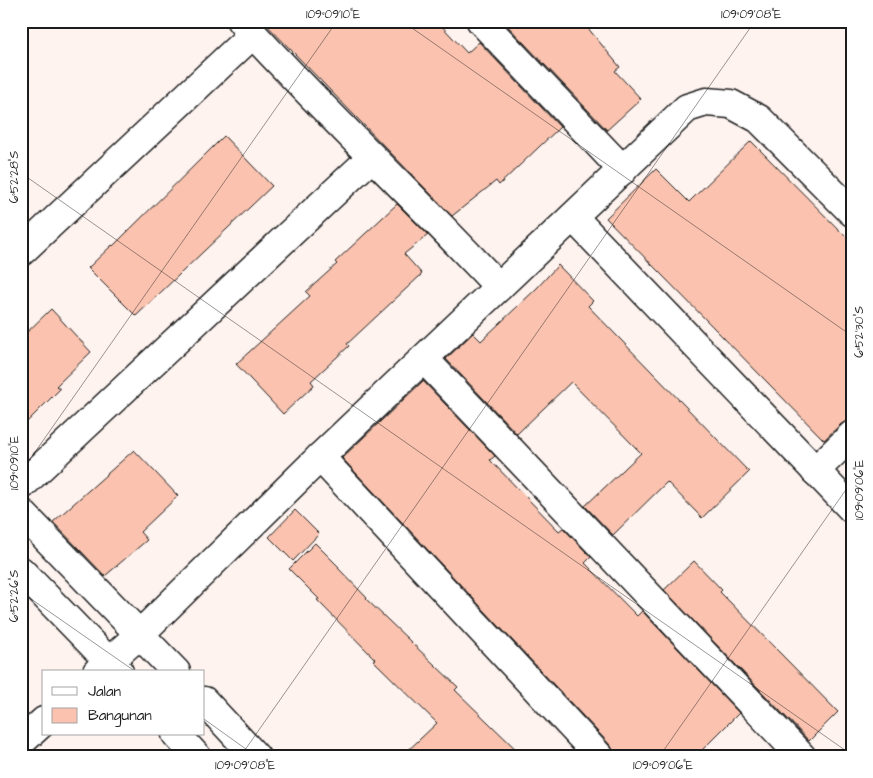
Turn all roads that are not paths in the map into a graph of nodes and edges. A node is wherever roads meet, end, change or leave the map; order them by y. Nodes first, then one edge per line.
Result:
1 (481, 21) edge
2 (247, 28) edge
3 (372, 157) junction
4 (623, 170) junction
5 (852, 212) edge
6 (573, 217) junction
7 (21, 252) edge
8 (499, 287) junction
9 (424, 359) junction
10 (852, 435) edge
11 (320, 457) junction
12 (815, 471) junction
13 (21, 486) edge
14 (852, 509) edge
15 (21, 512) edge
16 (21, 571) edge
17 (140, 634) junction
18 (108, 668) edge
19 (174, 670) edge
20 (205, 702) edge
21 (42, 723) edge
22 (178, 736) edge
23 (21, 742) edge
24 (197, 757) edge
25 (256, 757) edge
26 (600, 757) edge
27 (802, 757) edge

1 - 4 street
2 - 3 street
2 - 7 street
3 - 8 street
3 - 13 street
4 - 5 street
4 - 6 street
6 - 8 street
6 - 12 street
8 - 9 street
9 - 11 street
9 - 27 street
10 - 12 street
11 - 17 street
11 - 26 street
12 - 14 street
15 - 17 street
16 - 18 street
17 - 18 street
17 - 19 street
20 - 25 street
21 - 23 street
22 - 24 street

